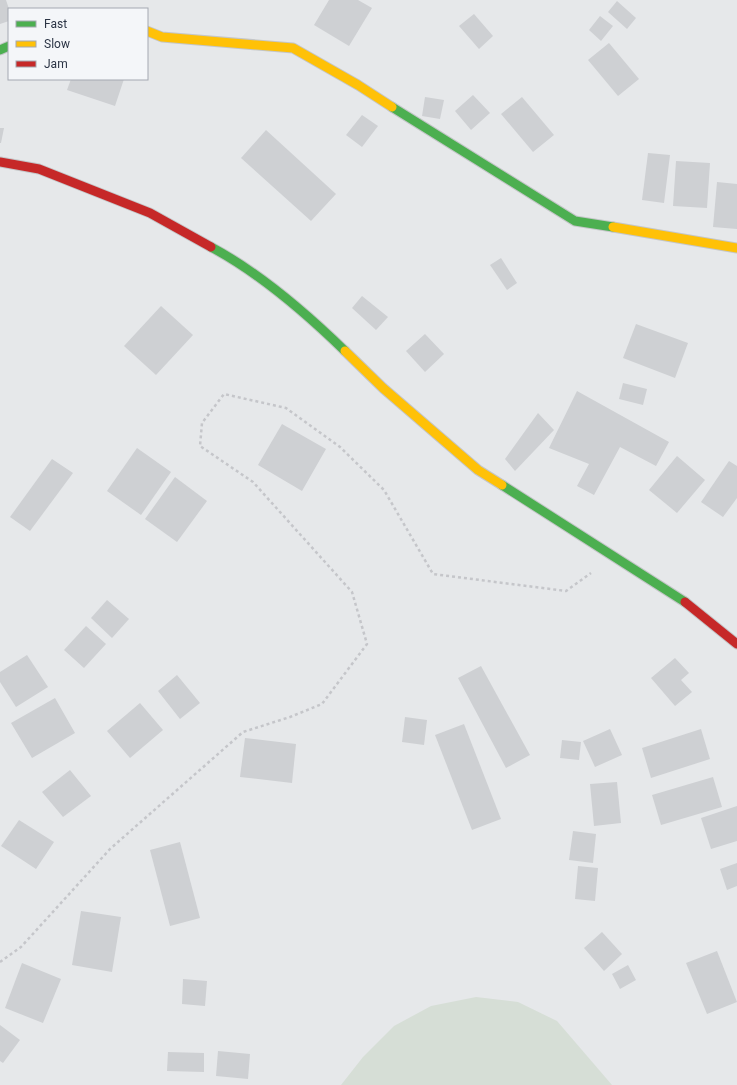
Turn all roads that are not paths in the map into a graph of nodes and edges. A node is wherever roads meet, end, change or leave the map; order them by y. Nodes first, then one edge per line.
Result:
1 (148, 31) edge
2 (0, 162) edge
3 (737, 248) edge
4 (737, 644) edge

1 - 3 main road
2 - 4 main road

